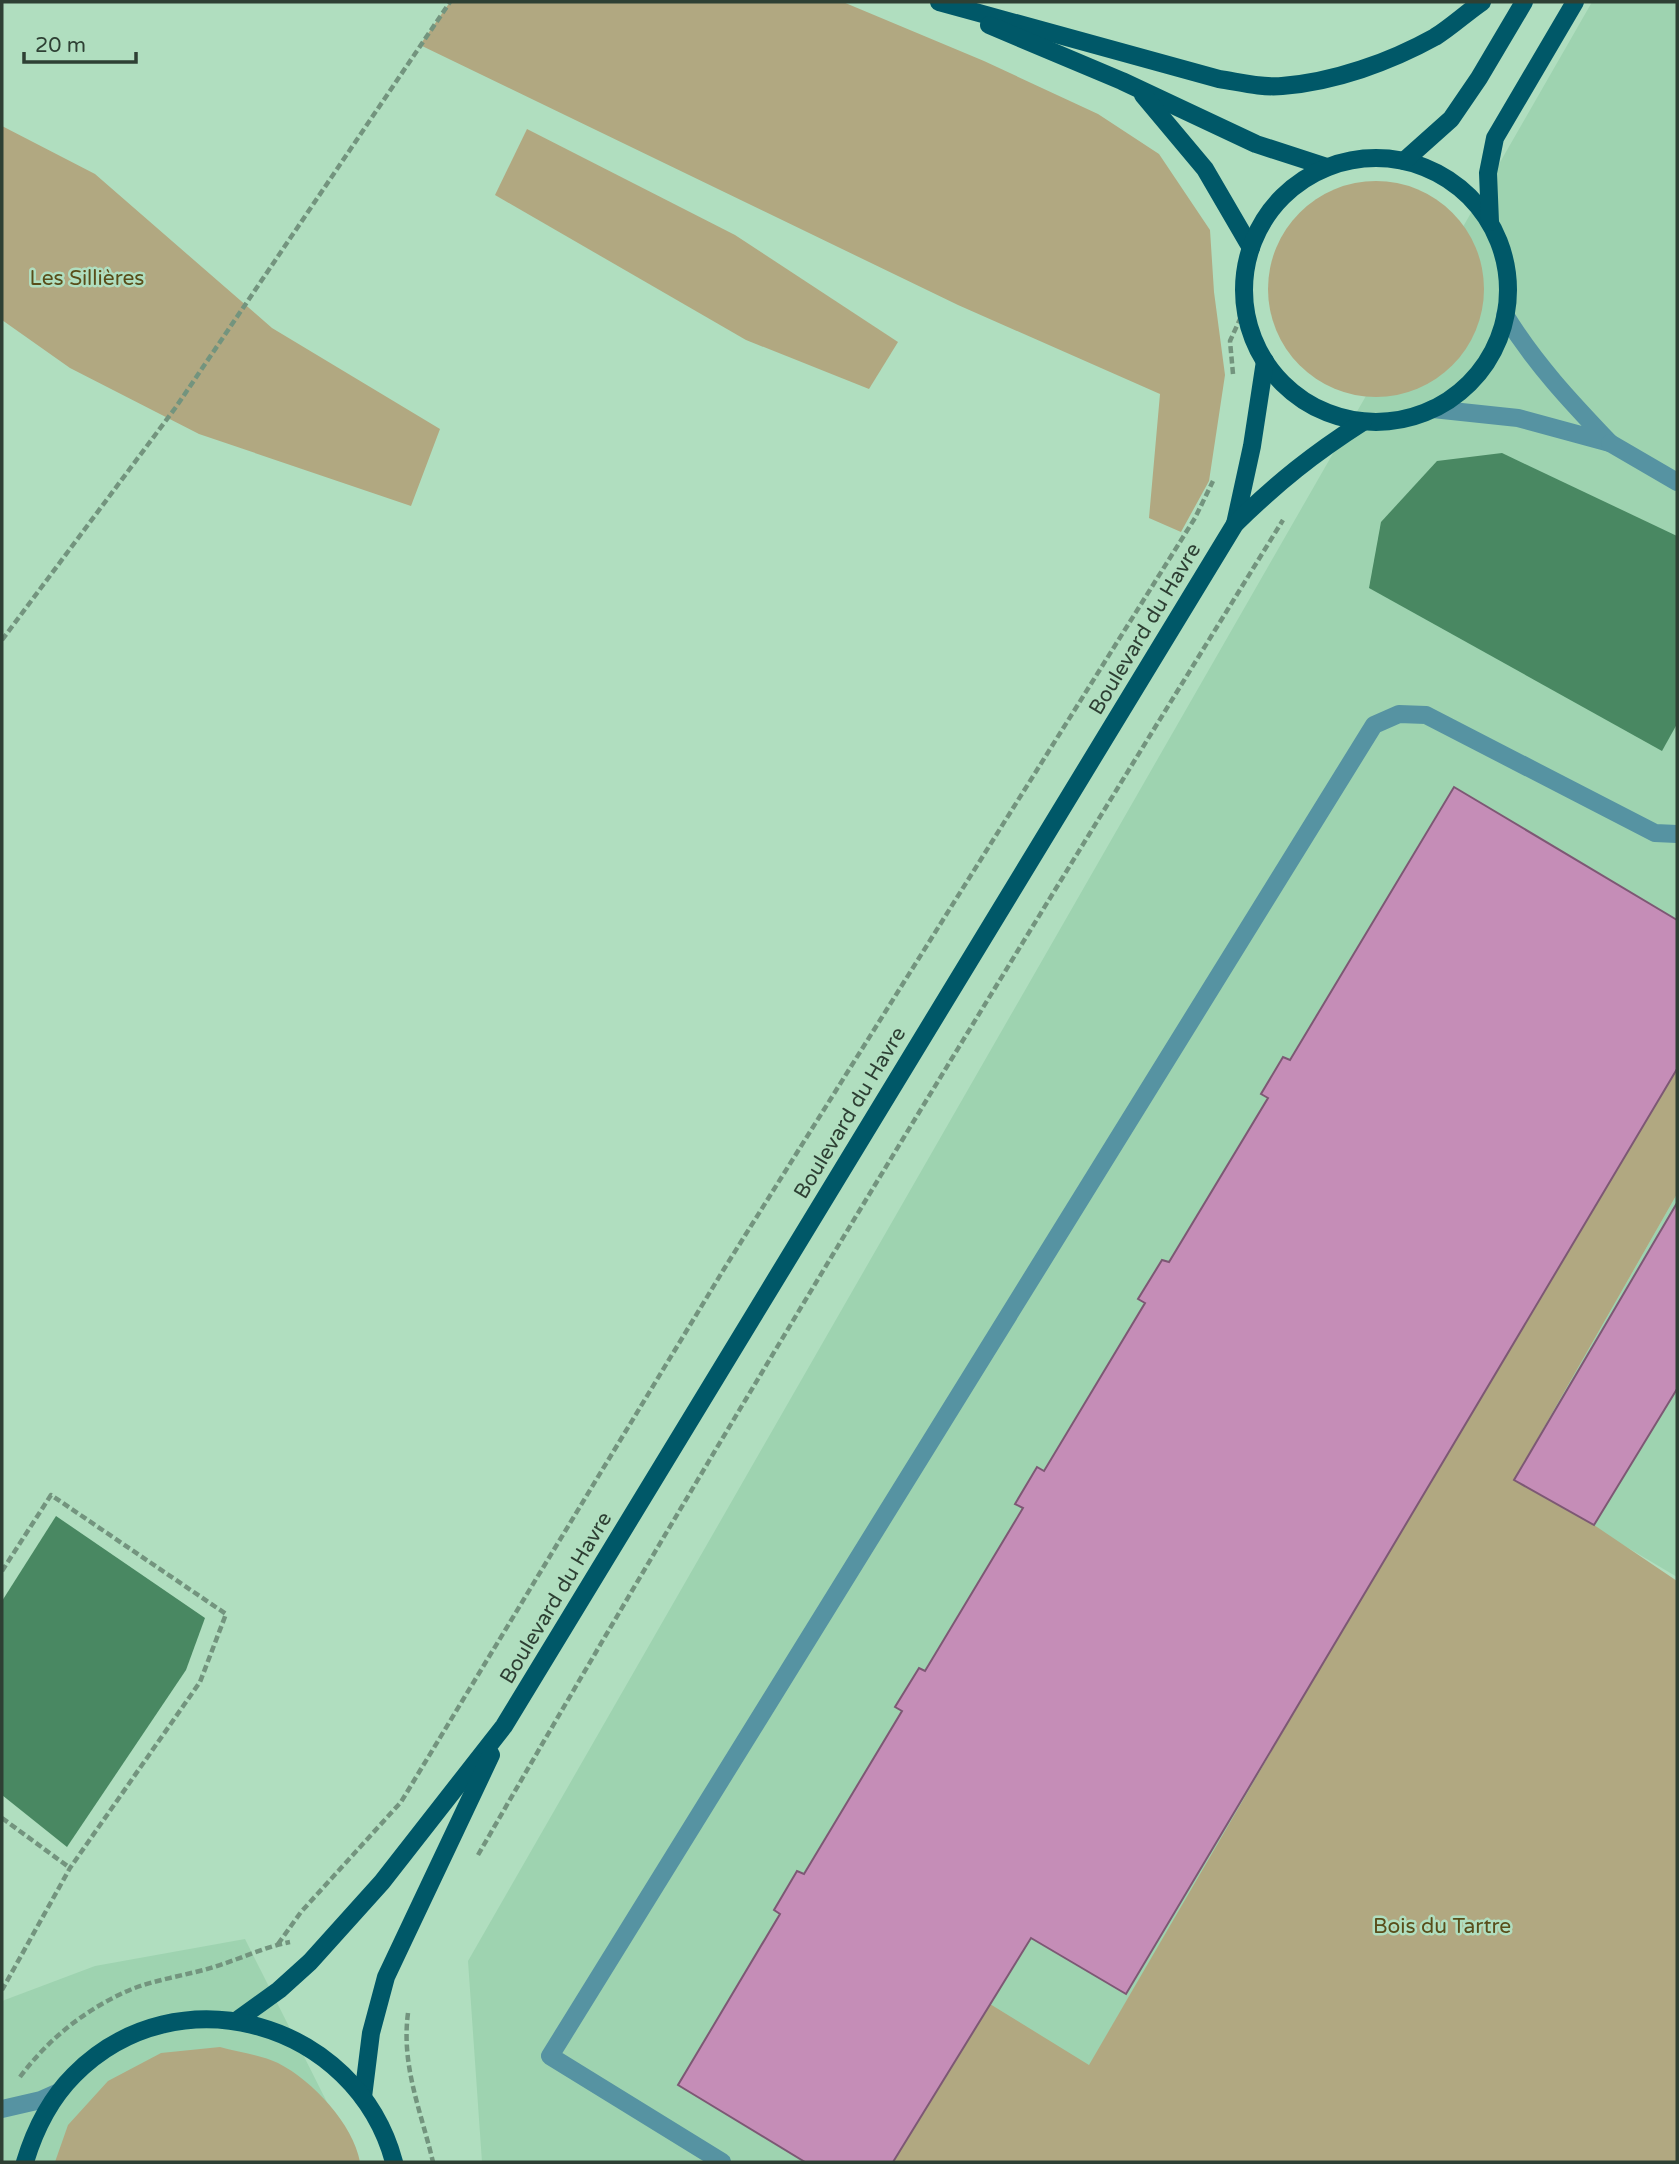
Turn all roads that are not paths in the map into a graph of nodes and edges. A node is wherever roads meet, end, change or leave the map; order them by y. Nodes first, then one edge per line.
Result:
1 (932, 2) edge
2 (939, 2) edge
3 (1482, 2) edge
4 (1524, 2) edge
5 (1575, 2) edge
6 (1138, 90) junction
7 (1404, 161) junction
8 (1327, 167) junction
9 (1491, 225) junction
10 (1251, 247) junction
11 (1505, 315) junction
12 (1265, 360) junction
13 (1433, 409) junction
14 (1363, 422) junction
15 (1610, 443) junction
16 (1677, 482) edge
17 (1235, 524) junction
18 (1677, 834) edge
19 (504, 1726) junction
20 (236, 2021) junction
21 (59, 2092) junction
22 (363, 2097) junction
23 (2, 2109) edge
24 (25, 2162) edge
25 (394, 2162) edge
26 (722, 2162) edge

1 - 6 main road
2 - 3 main road
4 - 7 main road
5 - 9 main road, Boulevard du Havre
6 - 8 main road
6 - 10 main road
7 - 8 main road, Boulevard du Havre
7 - 9 main road, Boulevard du Havre
8 - 10 main road, Boulevard du Havre
9 - 11 main road, Boulevard du Havre
10 - 12 main road, Boulevard du Havre
11 - 13 main road, Boulevard du Havre
11 - 15 street
12 - 14 main road, Boulevard du Havre
12 - 17 main road, Boulevard du Havre
13 - 14 main road, Boulevard du Havre
13 - 15 street
14 - 17 main road, Boulevard du Havre
15 - 16 street
17 - 19 main road, Boulevard du Havre
18 - 26 street
19 - 20 main road, Boulevard du Havre
19 - 22 main road, Boulevard du Havre
20 - 21 main road
20 - 22 main road
21 - 23 street
21 - 24 main road
22 - 25 main road

